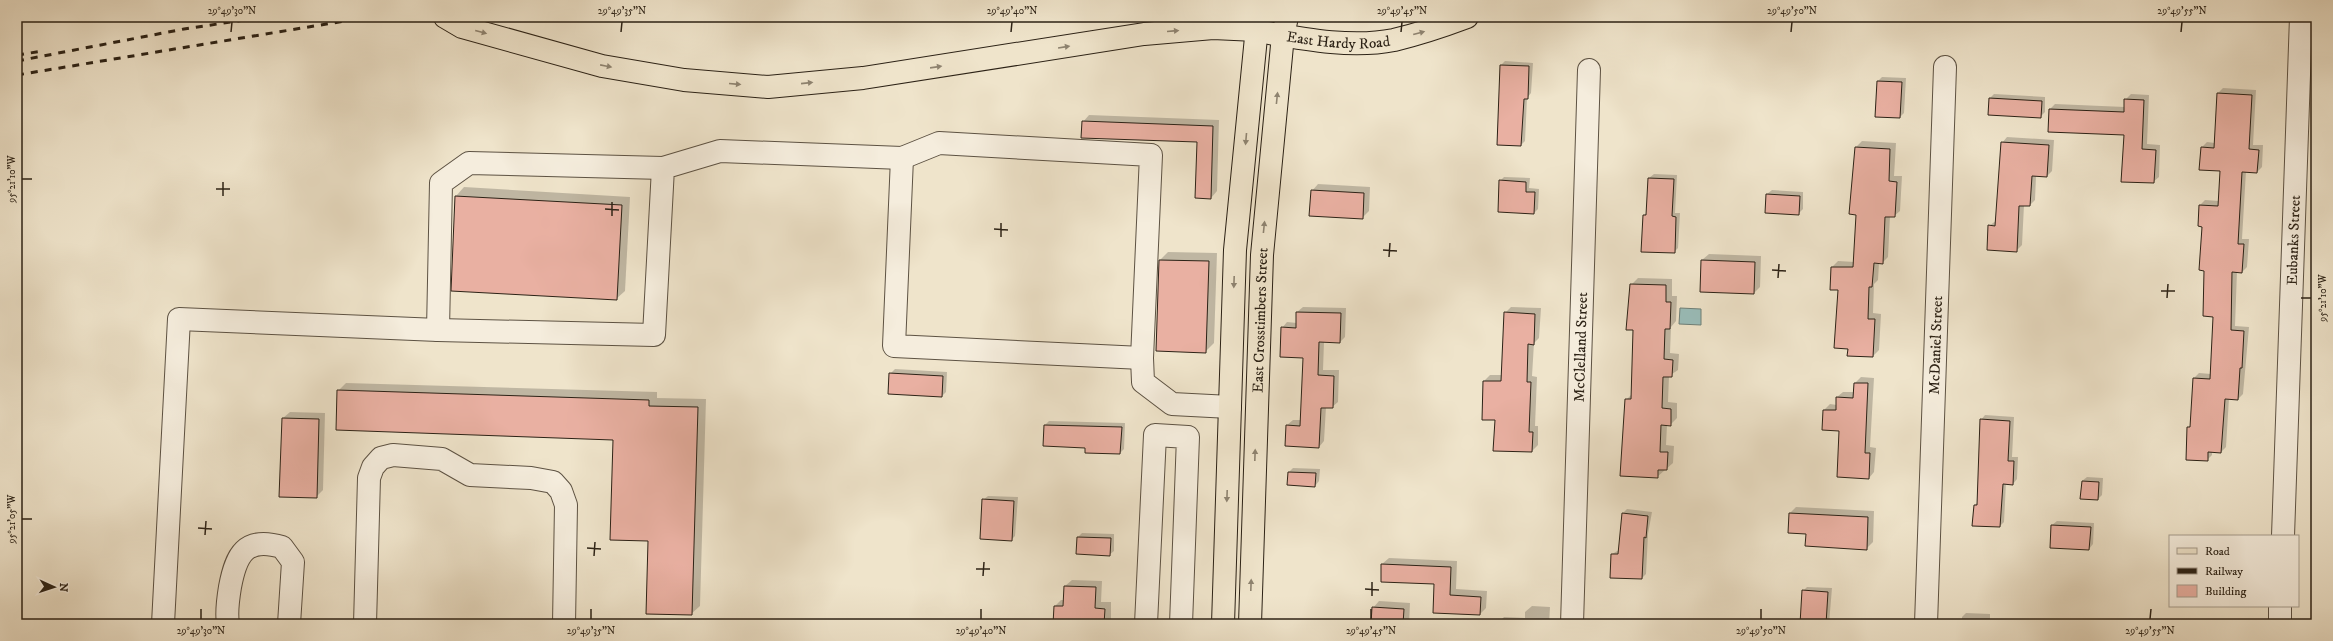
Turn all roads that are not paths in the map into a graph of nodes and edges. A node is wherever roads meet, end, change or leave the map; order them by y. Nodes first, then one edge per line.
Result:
1 (445, 17) edge
2 (1467, 17) edge
3 (2301, 17) edge
4 (1257, 24) edge
5 (1285, 26) edge
6 (1945, 67) dead end
7 (1589, 70) dead end
8 (902, 158) junction
9 (663, 168) junction
10 (1235, 250) junction
11 (1262, 255) junction
12 (438, 330) junction
13 (1142, 358) junction
14 (1172, 404) junction
15 (1256, 406) junction
16 (1230, 407) junction
17 (1171, 436) junction
18 (2283, 535) edge
19 (2280, 607) edge
20 (163, 624) edge
21 (228, 624) edge
22 (289, 624) edge
23 (365, 624) edge
24 (564, 624) edge
25 (1146, 624) edge
26 (1181, 624) edge
27 (1223, 624) edge
28 (1250, 624) edge
29 (1572, 624) edge
30 (1926, 624) edge
31 (2280, 624) edge

1 -> 4 main road, East Hardy Road
5 -> 2 main road, East Hardy Road
3 - 18 street, Eubanks Street
4 - 5 main road, East Hardy Road
4 -> 10 main road, East Crosstimbers Street
11 -> 5 main road, East Crosstimbers Street
6 - 30 street, McDaniel Street
7 - 29 street, McClelland Street
8 - 9 street
8 - 13 street
8 - 13 street
9 - 12 street
9 - 12 street
10 - 11 main road
10 -> 16 main road, East Crosstimbers Street
11 - 15 main road, East Crosstimbers Street
12 - 20 street
13 - 14 street
14 - 16 street
14 - 17 street
15 - 16 main road
28 -> 15 main road, East Crosstimbers Street
16 -> 27 main road, East Crosstimbers Street
17 - 25 street
17 - 26 street
19 - 31 street
21 - 22 street
23 - 24 street

